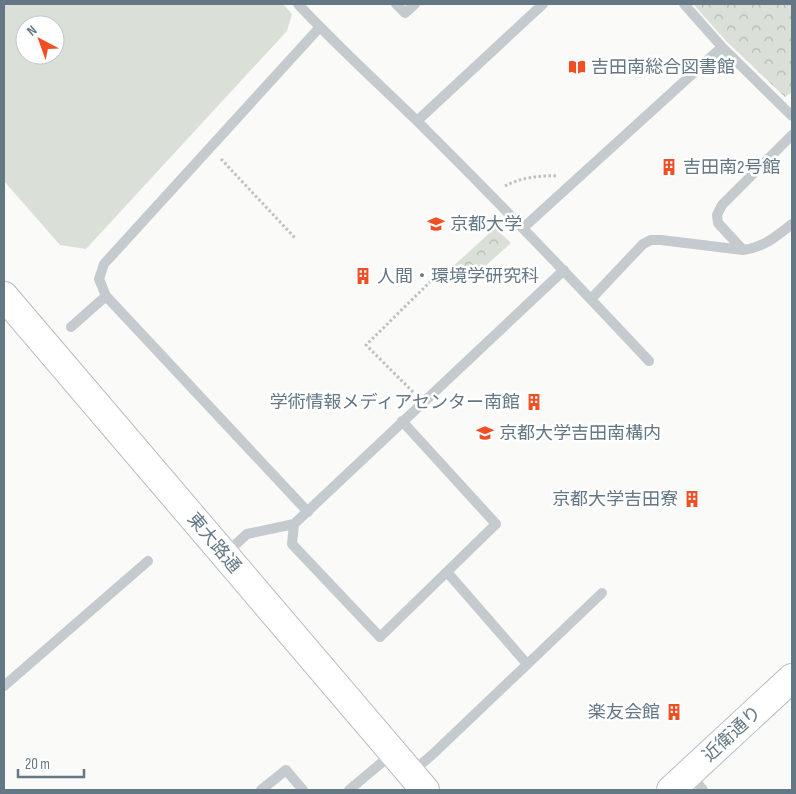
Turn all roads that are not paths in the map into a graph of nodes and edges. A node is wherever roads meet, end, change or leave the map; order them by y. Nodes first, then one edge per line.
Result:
1 (298, 4) edge
2 (396, 4) edge
3 (415, 4) edge
4 (543, 4) edge
5 (684, 4) edge
6 (320, 28) junction
7 (722, 46) junction
8 (792, 116) edge
9 (417, 121) junction
10 (792, 135) edge
11 (792, 224) edge
12 (524, 228) junction
13 (743, 250) junction
14 (564, 270) junction
15 (4, 296) edge
16 (106, 296) junction
17 (591, 299) junction
18 (71, 327) dead end
19 (649, 361) dead end
20 (402, 421) junction
21 (308, 512) junction
22 (294, 524) junction
23 (224, 555) junction
24 (148, 561) dead end
25 (447, 572) junction
26 (602, 593) dead end
27 (527, 664) junction
28 (792, 678) edge
29 (4, 686) edge
30 (393, 753) junction
31 (418, 782) edge
32 (688, 785) edge
33 (261, 790) edge
34 (303, 790) edge
35 (349, 790) edge

1 - 6 lane
2 - 3 lane
4 - 9 lane
5 - 7 lane
6 - 9 lane
6 - 16 lane
7 - 8 lane
7 - 12 lane
9 - 12 lane
10 - 13 lane
11 - 13 lane
12 - 14 lane
13 - 17 lane
14 - 17 lane
14 - 20 lane
15 - 23 main road, 東大路通
16 - 18 lane
16 - 21 lane
17 - 19 lane
20 - 21 lane
20 - 25 lane
21 - 22 lane
22 - 23 lane
22 - 25 lane
23 - 30 main road, 東大路通
24 - 29 lane
25 - 27 lane
26 - 27 lane
27 - 31 lane
28 - 32 main road, 近衛通り
30 - 31 main road, 東大路通
30 - 35 lane
33 - 34 lane

